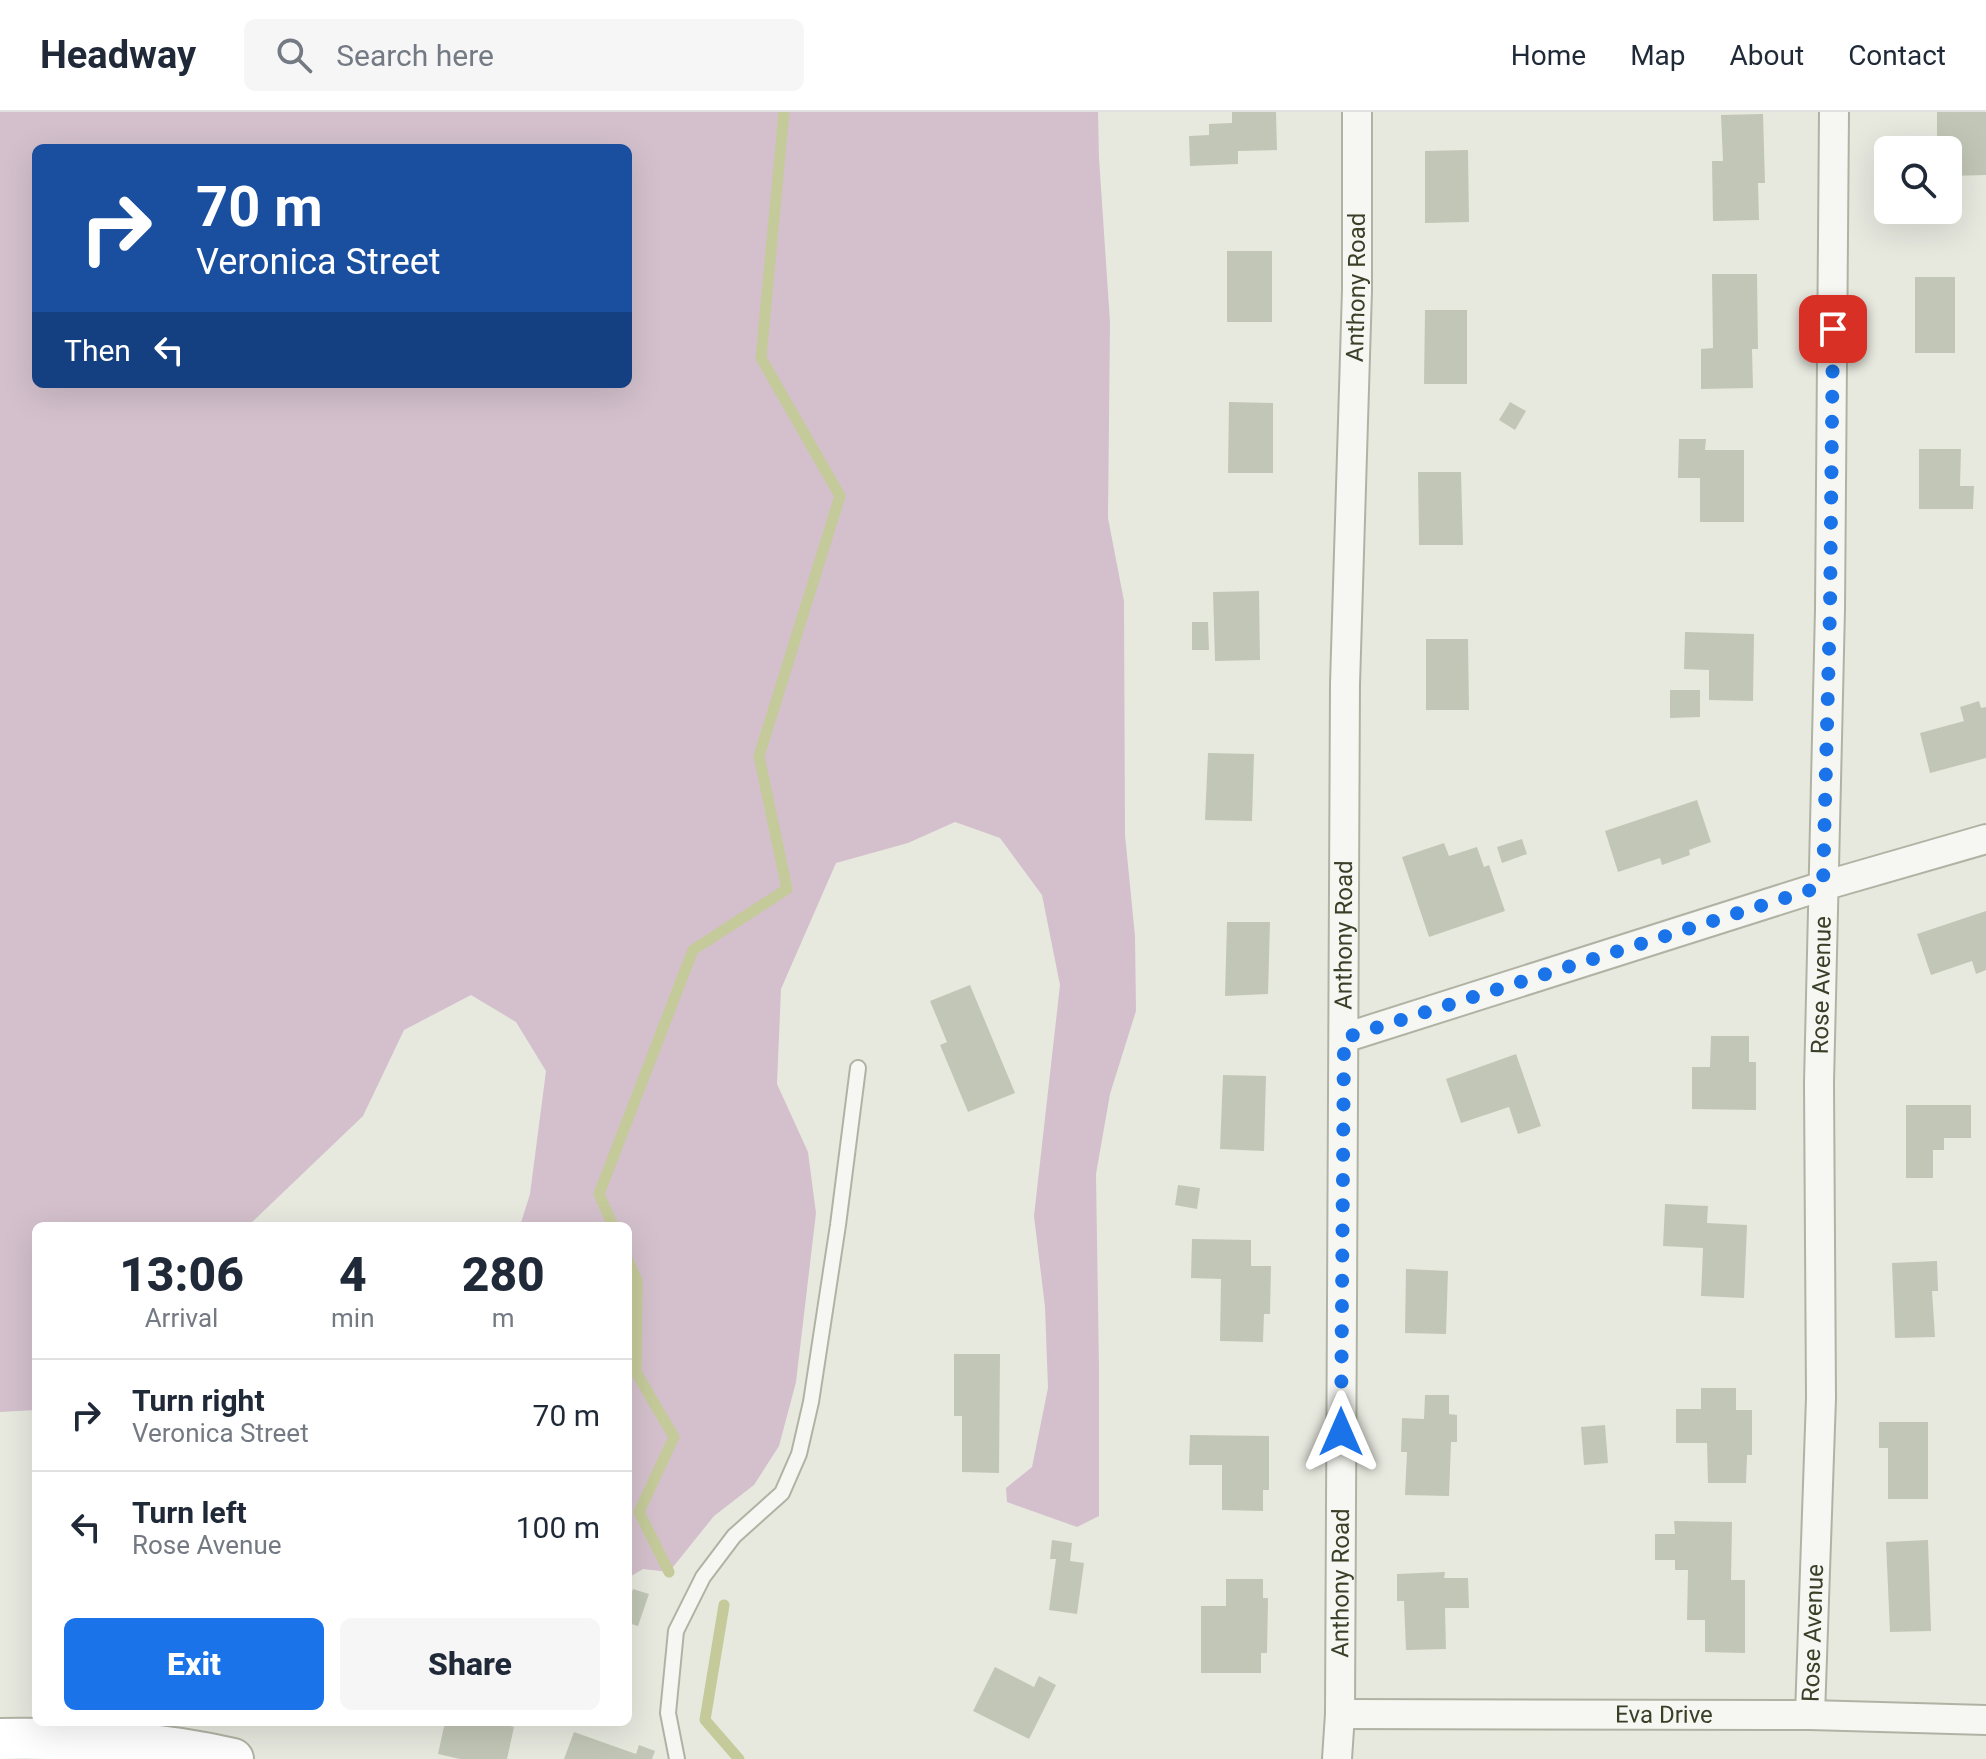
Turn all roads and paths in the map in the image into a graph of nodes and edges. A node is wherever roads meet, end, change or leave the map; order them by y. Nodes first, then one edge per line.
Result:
1 (1357, 112) edge
2 (1834, 112) edge
3 (1986, 839) edge
4 (1823, 886) junction
5 (1344, 1038) junction
6 (858, 1068) dead end
7 (1340, 1714) junction
8 (1810, 1715) junction
9 (1986, 1720) edge
10 (0, 1739) edge
11 (233, 1759) edge
12 (677, 1759) edge
13 (1337, 1759) edge

1 - 5 street, Anthony Road
2 - 4 street, Rose Avenue
3 - 4 street
4 - 5 street
4 - 8 street, Rose Avenue
5 - 7 street, Anthony Road
6 - 12 lane
7 - 8 street, Eva Drive
7 - 13 street, Anthony Road
8 - 9 street, Eva Drive
10 - 11 street

